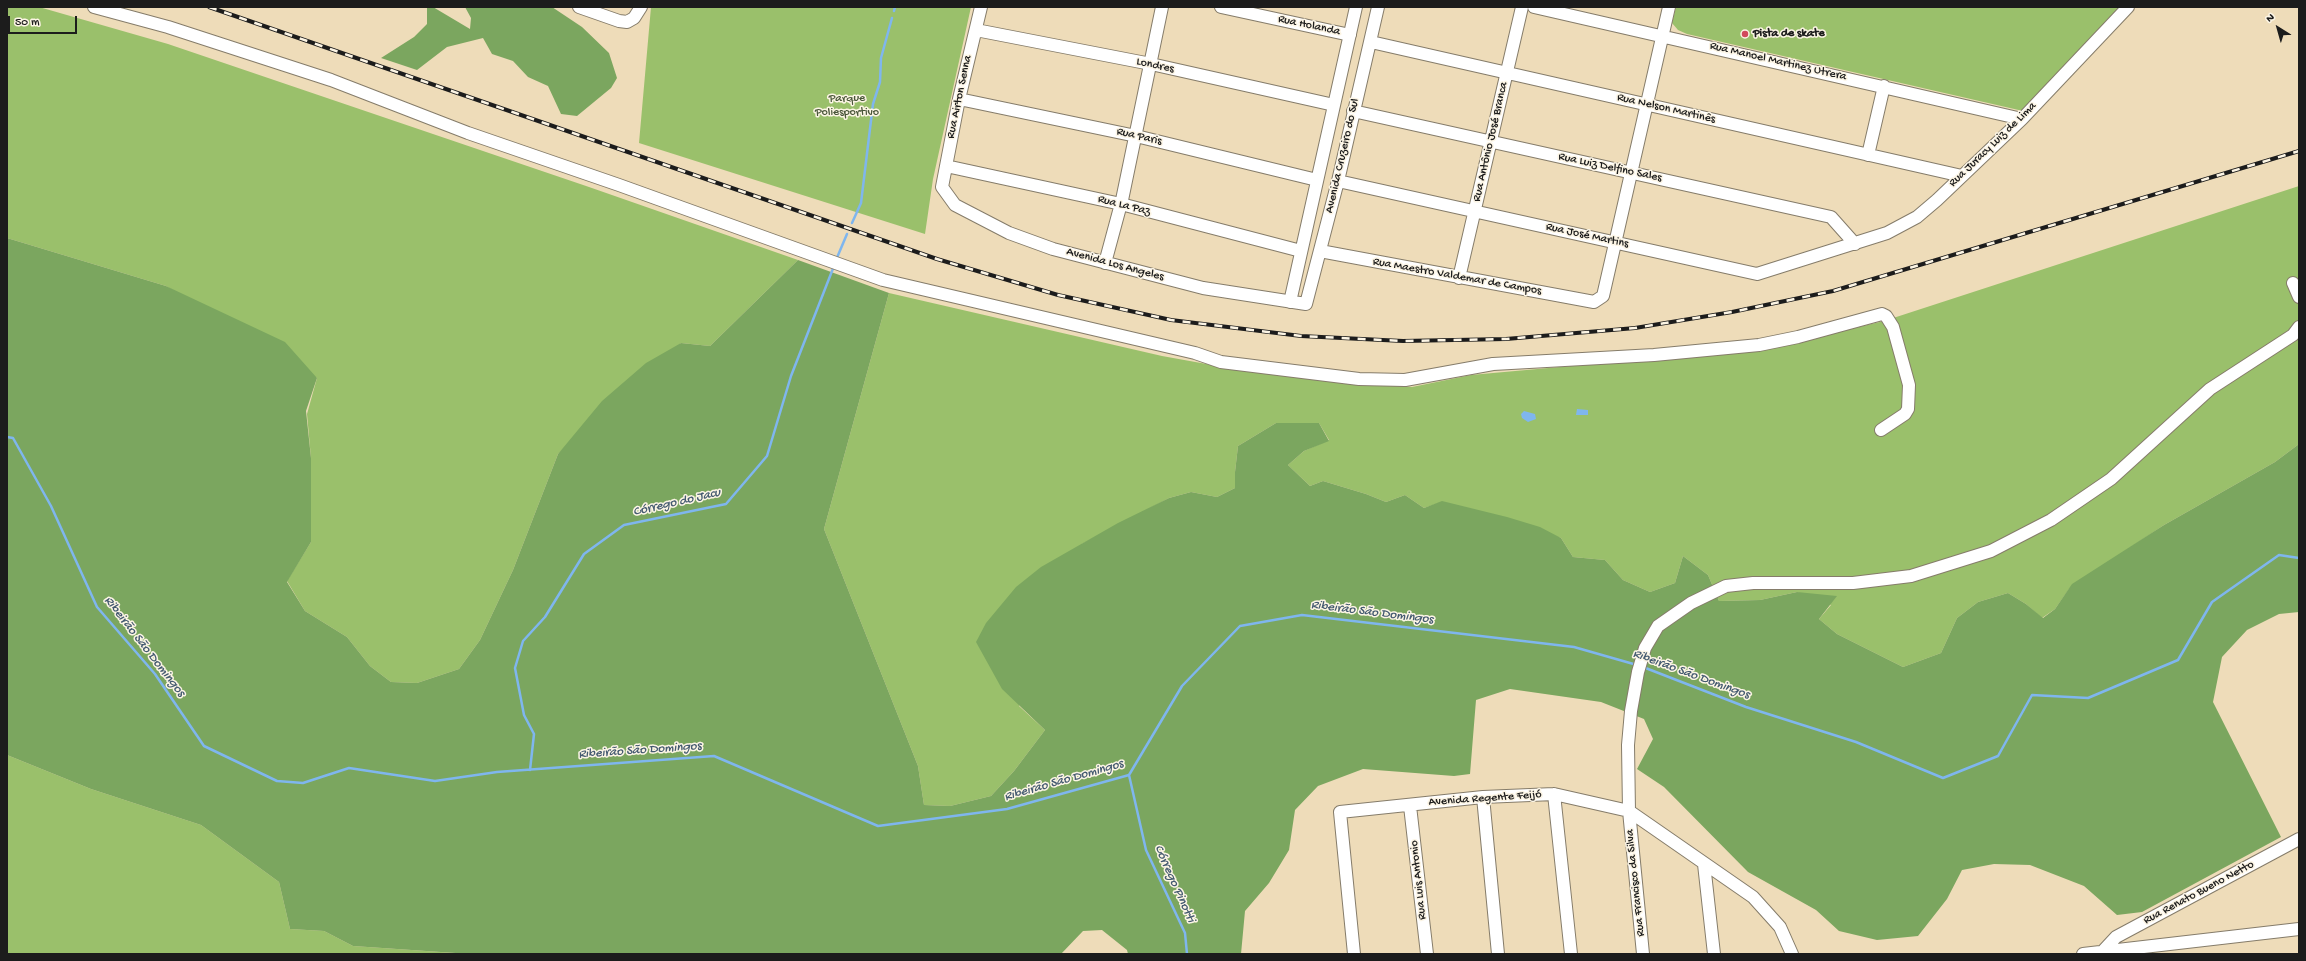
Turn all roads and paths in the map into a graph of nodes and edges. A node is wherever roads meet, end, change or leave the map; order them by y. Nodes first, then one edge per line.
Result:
1 (94, 7) edge
2 (579, 7) edge
3 (641, 7) edge
4 (981, 7) edge
5 (1162, 7) edge
6 (1221, 7) edge
7 (1356, 7) edge
8 (1378, 7) edge
9 (1522, 7) edge
10 (1534, 7) edge
11 (1669, 7) edge
12 (2128, 7) edge
13 (976, 30) junction
14 (1350, 35) junction
15 (1662, 36) junction
16 (1371, 42) junction
17 (1151, 64) junction
18 (1507, 73) junction
19 (1884, 86) junction
20 (959, 99) junction
21 (1334, 105) junction
22 (1646, 105) junction
23 (1353, 111) junction
24 (2022, 119) junction
25 (1136, 136) junction
26 (1491, 142) junction
27 (1868, 155) junction
28 (946, 166) junction
29 (1631, 172) junction
30 (1962, 176) junction
31 (1317, 180) junction
32 (1338, 181) junction
33 (942, 187) joint
34 (1121, 204) junction
35 (1475, 211) junction
36 (1615, 242) junction
37 (1855, 244) junction
38 (1320, 251) junction
39 (1836, 251) joint
40 (1301, 252) junction
41 (1105, 263) junction
42 (1459, 278) junction
43 (2293, 283) dead end
44 (2299, 298) edge
45 (1290, 302) junction
46 (1306, 304) joint
47 (2299, 327) edge
48 (1881, 430) dead end
49 (1554, 794) junction
50 (1483, 797) junction
51 (1410, 806) junction
52 (1629, 811) junction
53 (2299, 839) edge
54 (1704, 864) junction
55 (2299, 930) edge
56 (2103, 951) junction
57 (1354, 954) edge
58 (1427, 954) edge
59 (1498, 954) edge
60 (1571, 954) edge
61 (1643, 954) edge
62 (1714, 954) edge
63 (1792, 954) edge
64 (2083, 954) edge

1 - 48 street
2 - 3 street
4 - 13 street, Rua Airton Senna
5 - 17 street
6 - 14 street, Rua Holanda
7 - 14 street, Avenida Cruzeiro do Sul
8 - 16 street, Avenida Cruzeiro do Sul
9 - 18 street, Rua Antônio José Branca
10 - 15 street, Rua Manoel Martinez Utrera
11 - 15 street
12 - 24 street, Rua Juracy Luiz de Lima
13 - 17 street, Londres
13 - 20 street, Rua Airton Senna
14 - 21 street, Avenida Cruzeiro do Sul
15 - 19 street, Rua Manoel Martinez Utrera
15 - 22 street
16 - 18 street, Rua Nelson Martinês
16 - 23 street, Avenida Cruzeiro do Sul
17 - 21 street, Londres
17 - 25 street
18 - 22 street, Rua Nelson Martinês
18 - 26 street, Rua Antônio José Branca
19 - 24 street, Rua Manoel Martinez Utrera
19 - 27 street
20 - 25 street, Rua Paris
20 - 28 street, Rua Airton Senna
21 - 31 street, Avenida Cruzeiro do Sul
22 - 27 street, Rua Nelson Martinês
22 - 29 street
23 - 26 street, Rua Luiz Delfino Sales
23 - 32 street, Avenida Cruzeiro do Sul
24 - 30 street, Rua Juracy Luiz de Lima
25 - 31 street, Rua Paris
25 - 34 street
26 - 29 street, Rua Luiz Delfino Sales
26 - 35 street, Rua Antônio José Branca
27 - 30 street, Rua Nelson Martinês
28 - 33 street, Rua Airton Senna
28 - 34 street, Rua La Paz
29 - 36 street
29 - 37 street, Rua Luiz Delfino Sales
30 - 37 street, Rua Juracy Luiz de Lima
31 - 40 street, Avenida Cruzeiro do Sul
32 - 35 street, Rua José Martins
32 - 38 street, Avenida Cruzeiro do Sul
33 - 41 street, Avenida Los Angeles
34 - 40 street, Rua La Paz
34 - 41 street
35 - 36 street, Rua José Martins
35 - 42 street, Rua Antônio José Branca
36 - 39 street, Rua José Martins
36 - 42 street, Rua Maestro Valdemar de Campos
37 - 39 street, Rua Juracy Luiz de Lima
38 - 42 street, Rua Maestro Valdemar de Campos
38 - 46 street, Avenida Cruzeiro do Sul
40 - 45 street, Avenida Cruzeiro do Sul
41 - 45 street, Avenida Los Angeles
43 - 44 street
45 - 46 street, Avenida Los Angeles
47 - 52 street, Rua Francisco da Silva
49 - 50 street, Avenida Regente Feijó
49 - 52 street, Avenida Regente Feijó
49 - 60 street
50 - 51 street, Avenida Regente Feijó
50 - 59 street
51 - 57 street, Avenida Regente Feijó
51 - 58 street, Rua Luis Antonio
52 - 54 street, Avenida Regente Feijó
52 - 61 street, Rua Francisco da Silva
53 - 56 street, Rua Renato Bueno Netto
54 - 62 street
54 - 63 street, Avenida Regente Feijó
55 - 56 street
56 - 64 street

